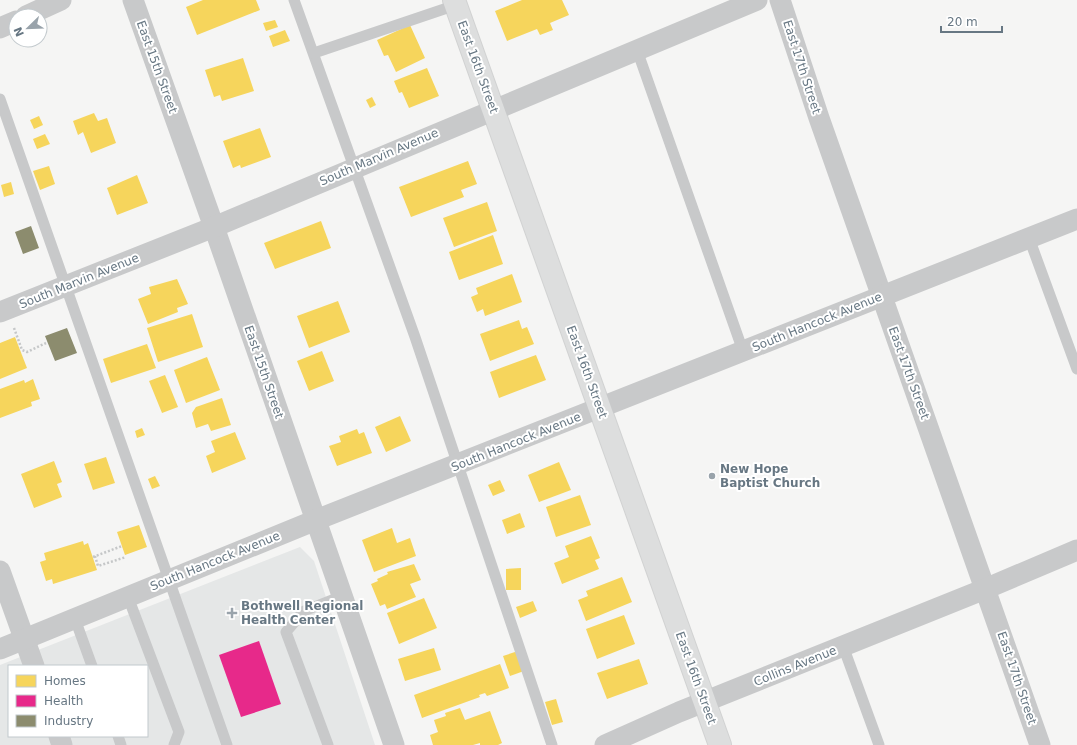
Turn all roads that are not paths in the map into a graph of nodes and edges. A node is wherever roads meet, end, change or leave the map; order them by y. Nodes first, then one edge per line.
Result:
1 (61, 0) edge
2 (133, 0) edge
3 (294, 0) edge
4 (757, 0) edge
5 (780, 0) edge
6 (455, 3) edge
7 (44, 8) edge
8 (637, 50) junction
9 (314, 53) junction
10 (0, 99) edge
11 (494, 109) junction
12 (354, 167) junction
13 (1077, 219) edge
14 (214, 227) junction
15 (1029, 238) junction
16 (66, 286) junction
17 (882, 296) junction
18 (7, 319) edge
19 (744, 351) junction
20 (1077, 370) edge
21 (600, 408) junction
22 (459, 465) junction
23 (316, 520) junction
24 (1077, 550) edge
25 (0, 571) edge
26 (169, 580) junction
27 (985, 589) junction
28 (342, 596) junction
29 (128, 597) junction
30 (75, 619) junction
31 (25, 640) junction
32 (843, 646) junction
33 (0, 649) edge
34 (34, 665) edge
35 (92, 665) edge
36 (705, 703) junction
37 (174, 745) edge
38 (227, 745) edge
39 (328, 745) edge
40 (394, 745) edge
41 (552, 745) edge
42 (605, 745) edge
43 (720, 745) edge
44 (879, 745) edge
45 (1040, 745) edge

1 - 7 street
2 - 14 street, East 15th Street
3 - 9 lane
4 - 8 street, South Marvin Avenue
5 - 17 street, East 17th Street
6 - 9 lane
6 - 11 street, East 16th Street
8 - 11 street, South Marvin Avenue
8 - 19 lane
9 - 12 lane
10 - 16 lane
11 - 12 street, South Marvin Avenue
11 - 21 street, East 16th Street
12 - 14 street, South Marvin Avenue
12 - 22 lane
13 - 15 street, South Hancock Avenue
14 - 16 street, South Marvin Avenue
14 - 23 street, East 15th Street
15 - 17 street, South Hancock Avenue
15 - 20 lane
16 - 18 street, South Marvin Avenue
16 - 26 lane
17 - 19 street, South Hancock Avenue
17 - 27 street, East 17th Street
19 - 21 street, South Hancock Avenue
21 - 22 street, South Hancock Avenue
21 - 36 street, East 16th Street
22 - 23 street, South Hancock Avenue
22 - 41 lane
23 - 26 street, South Hancock Avenue
23 - 28 street, East 15th Street
24 - 27 street, Collins Avenue
25 - 31 street
26 - 29 street, South Hancock Avenue
26 - 38 lane
27 - 32 street, Collins Avenue
27 - 45 street, East 17th Street
28 - 39 lane
28 - 40 street, East 15th Street
29 - 30 street, South Hancock Avenue
29 - 37 lane
30 - 31 street, South Hancock Avenue
30 - 35 lane
31 - 33 street, South Hancock Avenue
31 - 34 street
32 - 36 street, Collins Avenue
32 - 44 lane
36 - 42 street, Collins Avenue
36 - 43 street, East 16th Street

